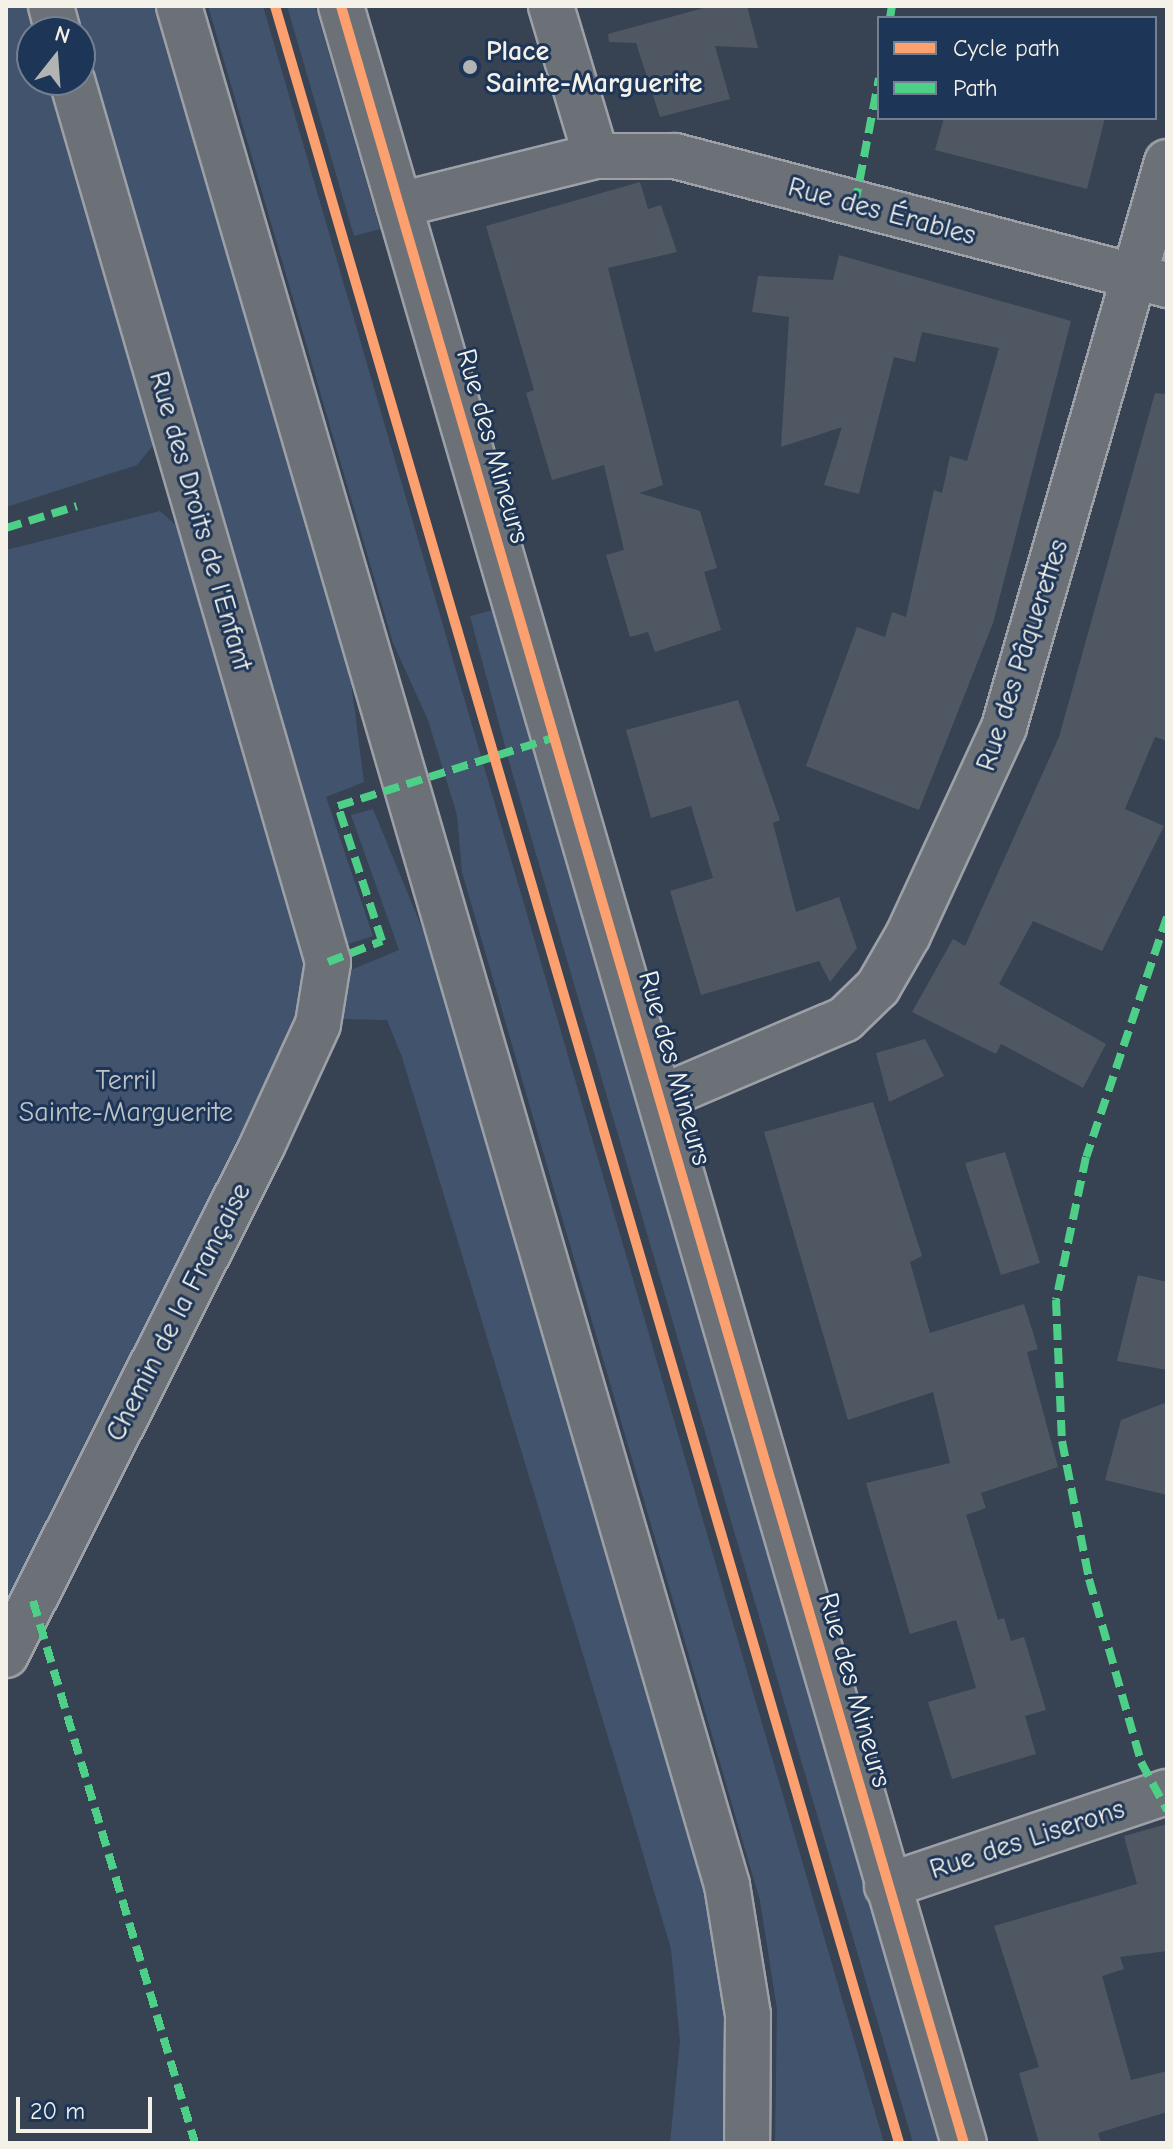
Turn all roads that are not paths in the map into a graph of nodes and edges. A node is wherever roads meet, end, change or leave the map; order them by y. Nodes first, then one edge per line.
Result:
1 (179, 6) edge
2 (341, 6) edge
3 (551, 6) edge
4 (77, 96) edge
5 (596, 156) junction
6 (1167, 162) edge
7 (399, 205) junction
8 (1152, 282) edge
9 (328, 962) joint
10 (660, 1098) junction
11 (6, 1655) edge
12 (1167, 1792) edge
13 (887, 1886) junction
14 (747, 2143) edge
15 (964, 2143) edge

1 - 14 main road
2 - 7 main road, Rue des Mineurs
3 - 5 main road
4 - 9 main road, Rue des Droits de l'Enfant
5 - 7 main road
5 - 8 main road, Rue des Érables
6 - 8 main road, Rue des Pâquerettes
7 - 10 main road, Rue des Mineurs
8 - 10 main road, Rue des Pâquerettes
9 - 11 main road, Chemin de la Française
10 - 13 main road, Rue des Mineurs
12 - 13 main road, Rue des Liserons
13 - 15 main road, Rue des Mineurs

